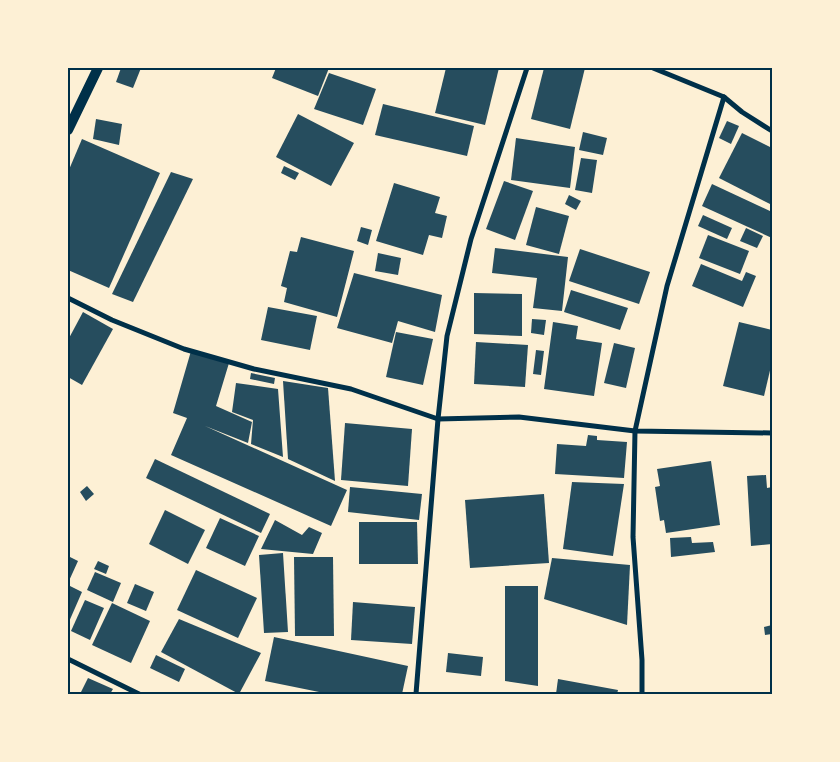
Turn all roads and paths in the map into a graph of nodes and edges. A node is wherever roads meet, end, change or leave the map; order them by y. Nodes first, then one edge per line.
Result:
1 (98, 68) edge
2 (526, 68) edge
3 (653, 68) edge
4 (724, 98) junction
5 (68, 130) edge
6 (772, 131) edge
7 (68, 298) edge
8 (438, 419) junction
9 (634, 431) junction
10 (772, 433) edge
11 (68, 659) edge
12 (139, 694) edge
13 (416, 694) edge
14 (642, 694) edge

1 - 5 main road
2 - 8 street
3 - 4 street
4 - 6 street
4 - 9 street
7 - 8 street
8 - 9 street
8 - 13 street
9 - 10 street
9 - 14 street
11 - 12 street

